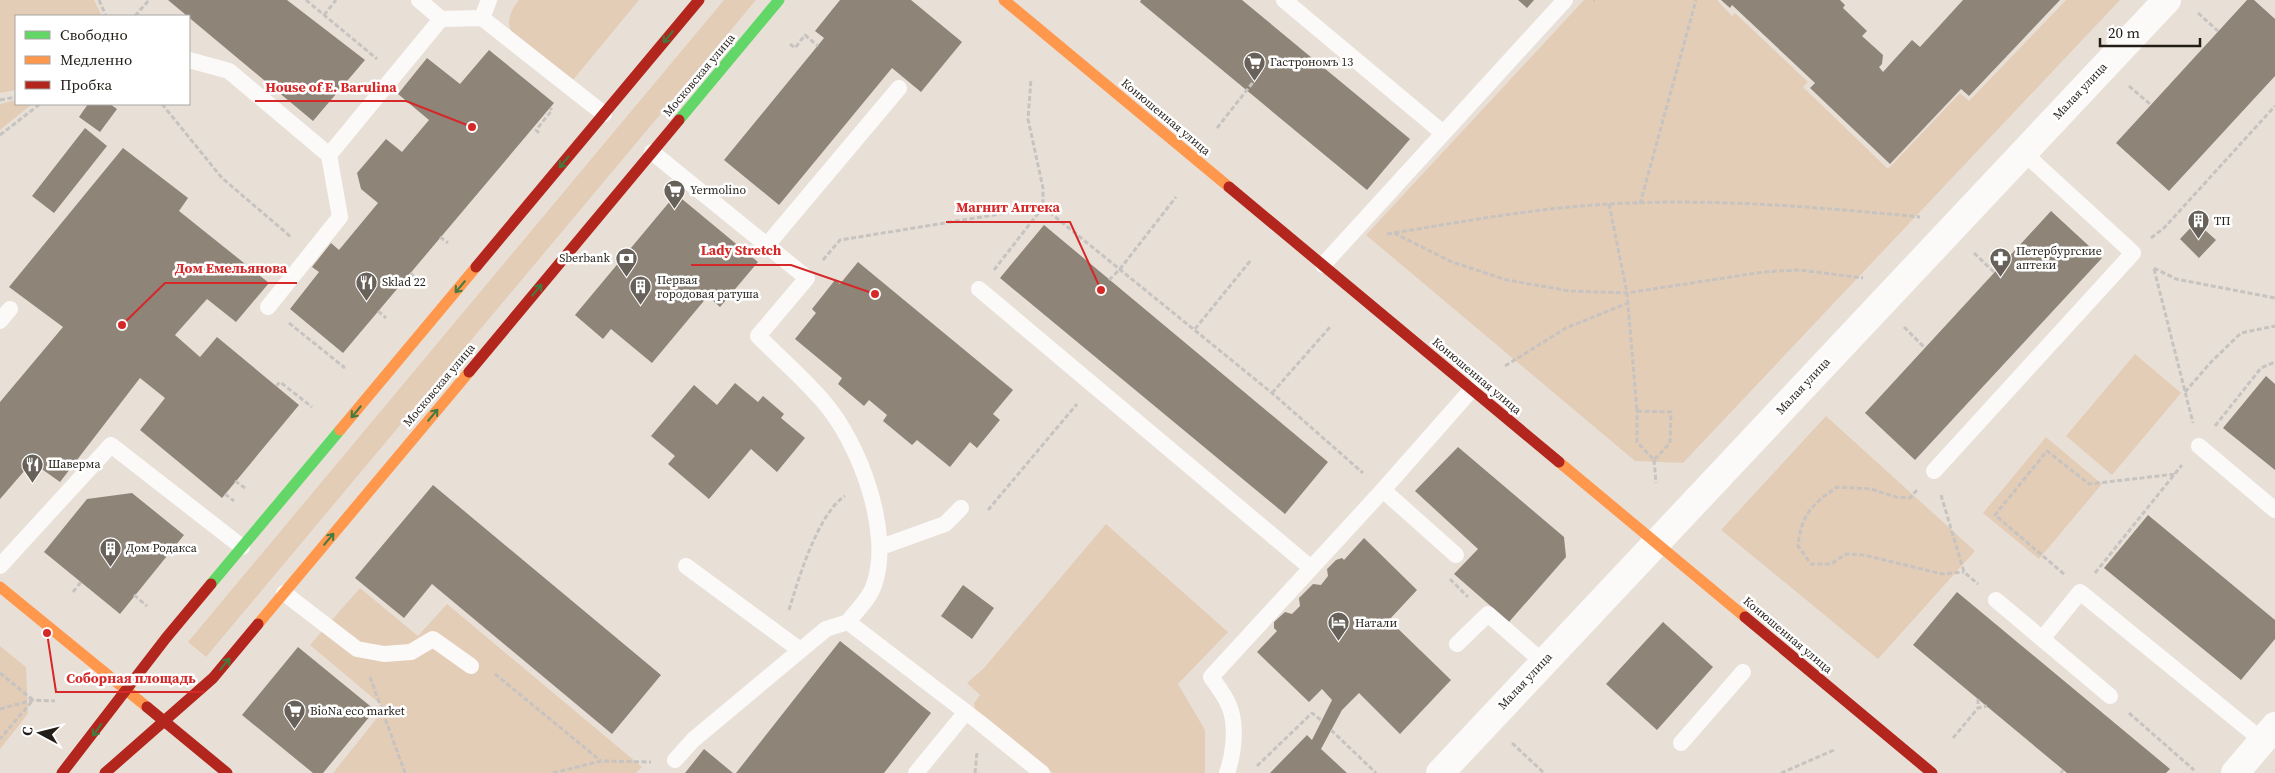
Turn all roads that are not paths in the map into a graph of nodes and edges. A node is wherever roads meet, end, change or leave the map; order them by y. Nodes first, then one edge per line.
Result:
1 (419, 0) edge
2 (489, 0) edge
3 (699, 0) edge
4 (779, 0) edge
5 (1004, 0) edge
6 (1284, 0) edge
7 (1565, 0) edge
8 (2167, 0) edge
9 (482, 18) junction
10 (441, 19) junction
11 (190, 60) edge
12 (899, 88) dead end
13 (604, 114) junction
14 (1443, 133) junction
15 (652, 152) junction
16 (2023, 152) junction
17 (329, 155) junction
18 (767, 245) junction
19 (1323, 265) junction
20 (979, 290) road end
21 (268, 306) road end
22 (1472, 389) junction
23 (2199, 446) road end
24 (1934, 470) road end
25 (1383, 490) junction
26 (961, 508) dead end
27 (2275, 510) edge
28 (1655, 542) junction
29 (881, 547) junction
30 (242, 548) junction
31 (1456, 555) road end
32 (0, 566) edge
33 (686, 566) dead end
34 (1311, 568) junction
35 (0, 587) edge
36 (284, 593) junction
37 (1996, 600) dead end
38 (848, 622) junction
39 (2042, 639) junction
40 (1457, 644) dead end
41 (800, 650) junction
42 (1543, 662) junction
43 (471, 666) road end
44 (1743, 672) dead end
45 (126, 690) junction
46 (2110, 696) road end
47 (966, 712) junction
48 (163, 720) junction
49 (2269, 733) edge
50 (1681, 743) dead end
51 (675, 760) road end
52 (62, 773) edge
53 (105, 773) edge
54 (227, 773) edge
55 (916, 773) edge
56 (1042, 773) edge
57 (1227, 773) edge
58 (1440, 773) edge
59 (1932, 773) edge
60 (2235, 773) edge

1 - 10 lane
2 - 9 lane
3 -> 13 street
4 - 15 street, Московская улица
5 - 19 street, Конюшенная улица
6 - 14 lane
7 - 14 lane
8 - 16 street, Малая улица
9 - 10 lane
9 - 13 lane
10 - 17 lane
11 - 17 lane
12 - 18 lane
13 -> 30 street
14 - 19 lane
15 - 18 lane
36 -> 15 street, Московская улица
16 - 24 lane
16 - 28 street, Малая улица
17 - 21 lane
18 - 29 lane
19 - 22 street, Конюшенная улица
20 - 34 lane
22 - 25 lane
22 - 28 street, Конюшенная улица
23 - 27 lane
25 - 31 lane
25 - 34 lane
26 - 29 lane
28 - 42 street, Малая улица
28 - 59 street, Конюшенная улица
29 - 38 lane
30 - 32 lane
30 - 45 street
33 - 41 lane
34 - 57 lane
35 - 45 street
36 - 43 lane
48 -> 36 street, Московская улица
37 - 39 lane
38 - 41 lane
38 - 47 lane
39 - 46 lane
39 - 49 lane
40 - 42 lane
41 - 51 lane
42 - 58 street, Малая улица
44 - 50 lane
45 - 48 street
45 -> 52 street
47 - 55 lane
47 - 56 lane
48 - 53 street, Московская улица
48 - 54 street
49 - 60 street

